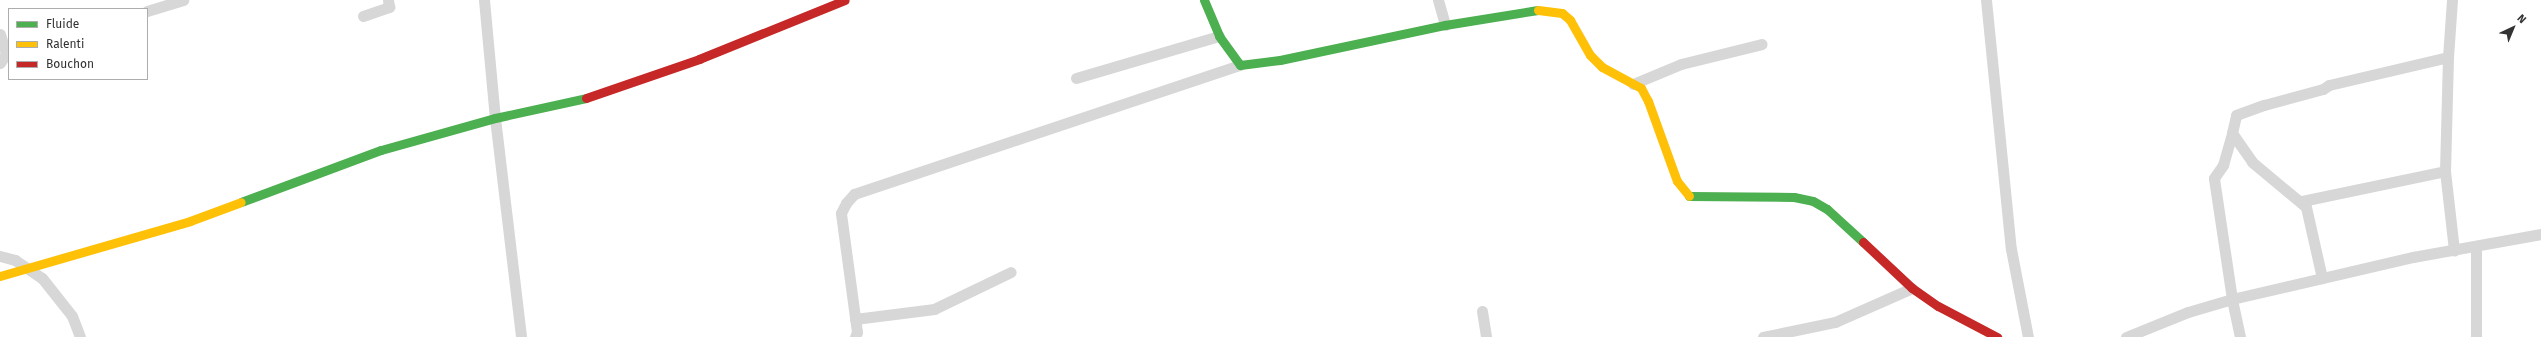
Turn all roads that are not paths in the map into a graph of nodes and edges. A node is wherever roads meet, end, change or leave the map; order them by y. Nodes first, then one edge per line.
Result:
1 (183, 0) edge
2 (388, 0) edge
3 (484, 0) edge
4 (845, 0) edge
5 (1204, 0) edge
6 (1438, 0) edge
7 (1986, 0) edge
8 (2452, 0) edge
9 (148, 11) edge
10 (363, 16) dead end
11 (1445, 25) junction
12 (0, 34) edge
13 (1219, 36) junction
14 (1762, 44) dead end
15 (2448, 57) junction
16 (0, 63) edge
17 (1240, 65) junction
18 (1076, 78) dead end
19 (1633, 84) junction
20 (495, 118) junction
21 (2232, 133) junction
22 (2445, 171) junction
23 (2302, 201) junction
24 (2541, 234) edge
25 (2476, 247) junction
26 (2454, 250) junction
27 (0, 256) edge
28 (26, 268) junction
29 (1011, 272) dead end
30 (0, 276) edge
31 (2322, 278) junction
32 (1912, 288) junction
33 (2232, 300) junction
34 (1482, 311) dead end
35 (855, 319) junction
36 (80, 337) edge
37 (522, 337) edge
38 (855, 337) edge
39 (1486, 337) edge
40 (1763, 337) edge
41 (1997, 337) edge
42 (2028, 337) edge
43 (2126, 337) edge
44 (2240, 337) edge
45 (2476, 337) edge

1 - 9 street
2 - 10 street
3 - 20 street
4 - 20 street
5 - 13 street
6 - 11 street
7 - 42 street
8 - 15 street
11 - 17 street
11 - 19 street
12 - 16 street
13 - 17 street
13 - 18 street
14 - 19 street
15 - 21 street
15 - 22 street
17 - 35 street
19 - 32 street
20 - 28 street
20 - 37 street
21 - 23 street
21 - 33 street
22 - 23 street
22 - 26 street
23 - 31 street
24 - 25 street
25 - 26 street
25 - 45 street
26 - 31 street
27 - 28 street
28 - 30 street
28 - 36 street
29 - 35 street
31 - 33 street
32 - 40 street
32 - 41 street
33 - 43 street
33 - 44 street
34 - 39 street
35 - 38 street

